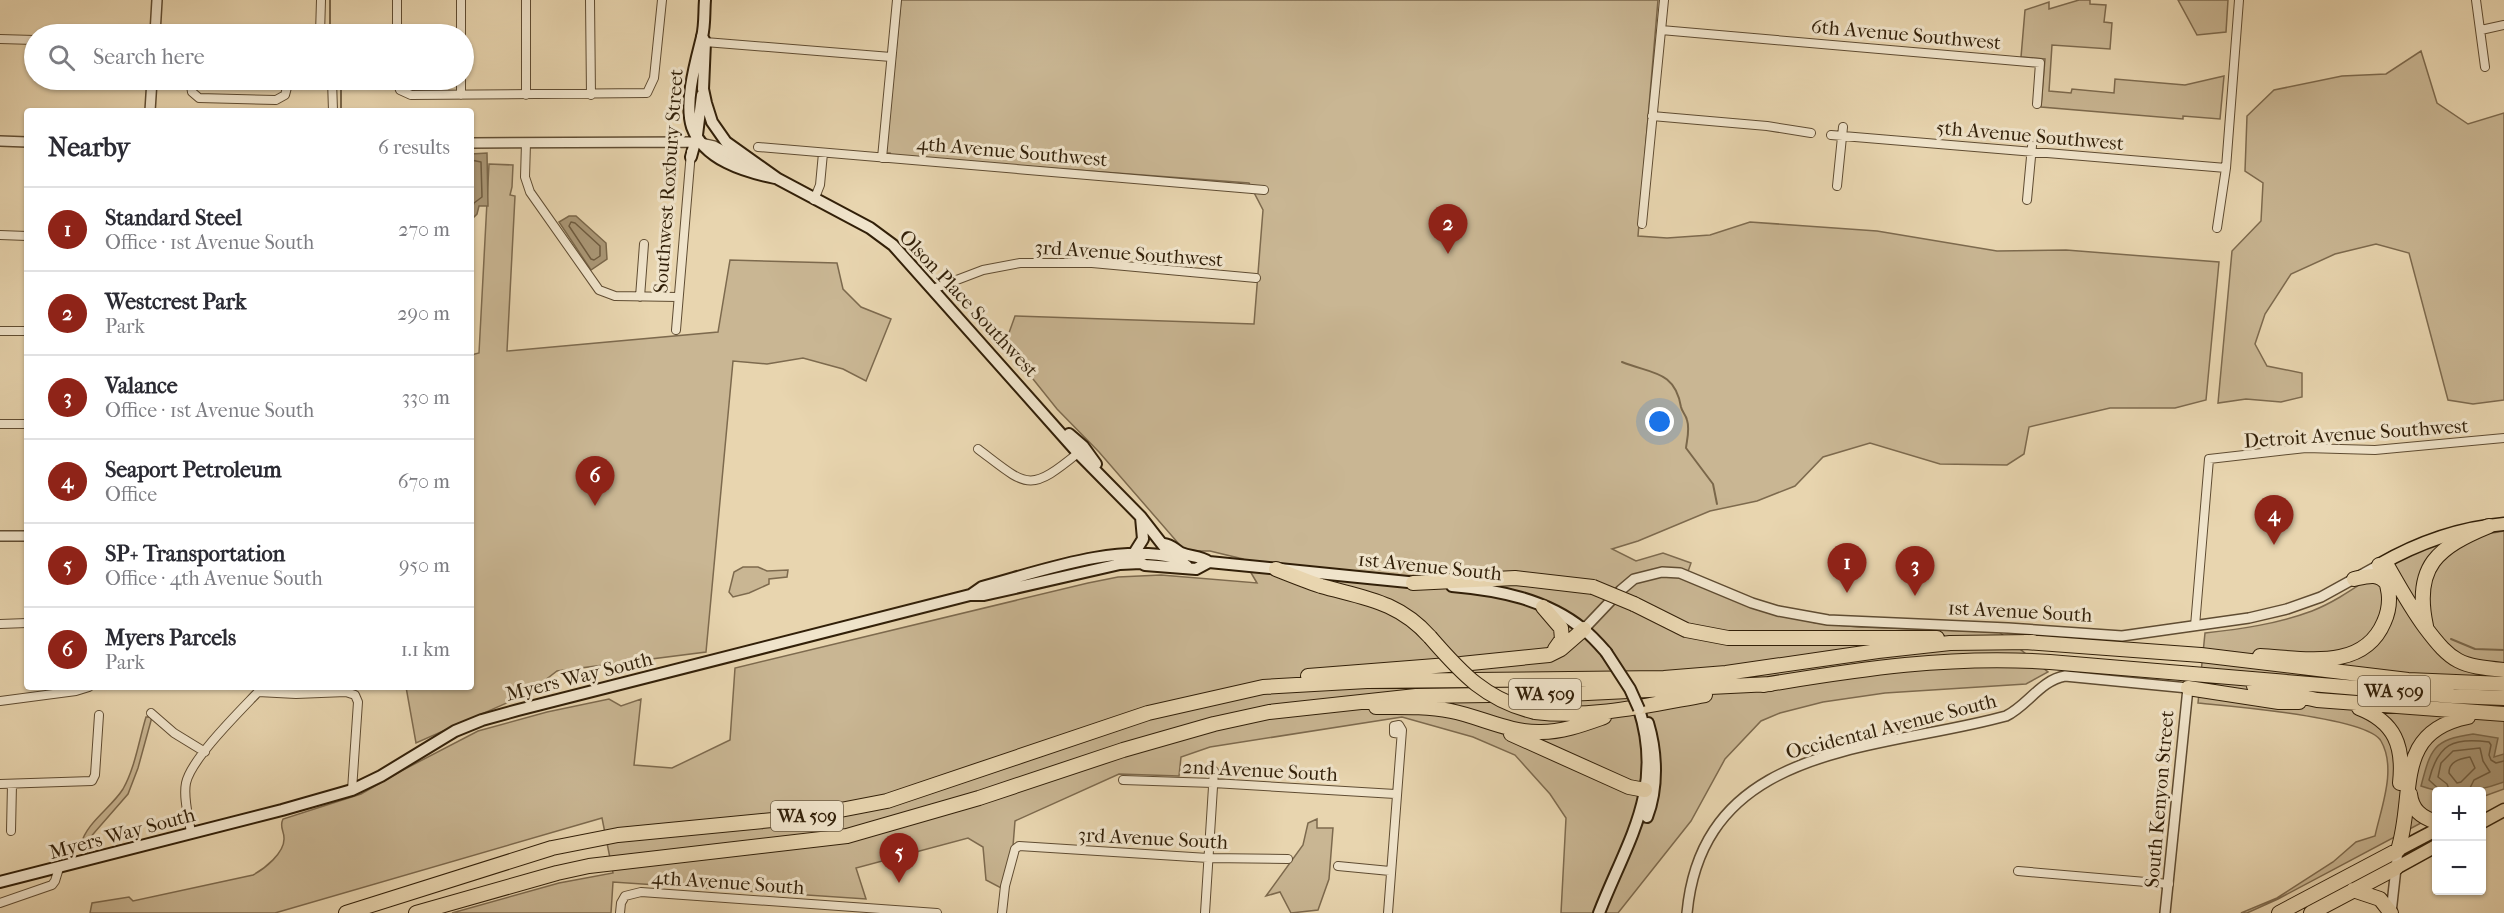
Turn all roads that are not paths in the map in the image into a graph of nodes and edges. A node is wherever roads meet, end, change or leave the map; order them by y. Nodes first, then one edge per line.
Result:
1 (157, 0) edge
2 (321, 0) edge
3 (397, 0) edge
4 (461, 0) edge
5 (526, 0) edge
6 (590, 0) edge
7 (662, 0) edge
8 (705, 0) edge
9 (897, 0) edge
10 (1664, 0) edge
11 (2239, 0) edge
12 (2476, 0) edge
13 (156, 24) edge
14 (320, 24) edge
15 (397, 24) edge
16 (461, 24) edge
17 (2504, 25) edge
18 (1661, 30) junction
19 (2481, 30) junction
20 (0, 39) edge
21 (704, 39) junction
22 (24, 40) edge
23 (891, 57) junction
24 (2486, 67) dead end
25 (703, 89) junction
26 (151, 90) edge
27 (191, 90) edge
28 (286, 90) edge
29 (332, 90) edge
30 (402, 90) edge
31 (461, 90) edge
32 (461, 95) junction
33 (526, 95) junction
34 (591, 95) junction
35 (2037, 104) dead end
36 (150, 108) edge
37 (333, 108) edge
38 (1652, 116) junction
39 (712, 122) joint
40 (1842, 132) junction
41 (1811, 134) dead end
42 (1831, 135) dead end
43 (0, 141) edge
44 (24, 142) edge
45 (474, 143) edge
46 (526, 143) junction
47 (694, 143) junction
48 (758, 147) dead end
49 (2032, 149) junction
50 (823, 153) junction
51 (882, 158) junction
52 (2226, 168) junction
53 (778, 179) junction
54 (1837, 186) dead end
55 (1264, 190) dead end
56 (814, 200) junction
57 (2027, 200) dead end
58 (1642, 224) dead end
59 (2217, 228) dead end
60 (0, 236) edge
61 (24, 236) edge
62 (644, 243) dead end
63 (1256, 278) dead end
64 (933, 289) junction
65 (640, 297) junction
66 (678, 297) junction
67 (676, 330) dead end
68 (0, 331) edge
69 (24, 331) edge
70 (0, 424) edge
71 (24, 424) edge
72 (1060, 430) junction
73 (2504, 438) edge
74 (978, 449) dead end
75 (1078, 453) junction
76 (1097, 470) junction
77 (1142, 517) junction
78 (2504, 524) edge
79 (2489, 526) junction
80 (0, 536) edge
81 (24, 536) edge
82 (1169, 553) junction
83 (1133, 555) junction
84 (1141, 563) junction
85 (2382, 563) junction
86 (1202, 564) junction
87 (1276, 570) junction
88 (2354, 579) junction
89 (1413, 583) junction
90 (2388, 585) junction
91 (970, 595) junction
92 (1543, 607) junction
93 (24, 623) edge
94 (0, 624) edge
95 (2195, 626) junction
96 (2426, 628) junction
97 (1584, 629) junction
98 (2033, 642) junction
99 (1549, 655) junction
100 (2201, 655) junction
101 (2504, 670) edge
102 (2208, 676) junction
103 (1771, 684) junction
104 (2504, 684) edge
105 (1263, 687) junction
106 (2188, 688) junction
107 (79, 690) edge
108 (259, 690) edge
109 (293, 690) edge
110 (2504, 698) edge
111 (2317, 700) junction
112 (0, 701) edge
113 (2347, 703) junction
114 (1320, 706) junction
115 (1636, 712) junction
116 (151, 713) dead end
117 (2483, 714) junction
118 (2504, 714) edge
119 (99, 715) dead end
120 (1476, 718) junction
121 (1401, 734) dead end
122 (205, 752) junction
123 (1214, 771) dead end
124 (1123, 780) dead end
125 (1213, 783) junction
126 (2408, 783) junction
127 (0, 784) edge
128 (12, 784) junction
129 (352, 790) junction
130 (1645, 790) junction
131 (1395, 795) junction
132 (2504, 808) edge
133 (2486, 812) edge
134 (2486, 819) edge
135 (2432, 820) edge
136 (11, 831) dead end
137 (2432, 832) edge
138 (191, 833) junction
139 (2432, 848) edge
140 (2398, 850) junction
141 (1208, 858) junction
142 (1288, 859) dead end
143 (1338, 866) dead end
144 (59, 868) junction
145 (2396, 868) junction
146 (1390, 871) junction
147 (2018, 871) dead end
148 (0, 882) edge
149 (2169, 884) junction
150 (2353, 890) junction
151 (1609, 892) junction
152 (2306, 897) junction
153 (0, 903) edge
154 (346, 913) edge
155 (416, 913) edge
156 (620, 913) edge
157 (937, 913) edge
158 (1002, 913) edge
159 (1205, 913) edge
160 (1388, 913) edge
161 (1599, 913) edge
162 (1687, 913) edge
163 (2165, 913) edge
164 (2266, 913) edge
165 (2279, 913) edge
166 (2311, 913) edge
167 (2391, 913) edge

1 - 13 street
2 - 14 street
3 - 15 street
4 - 16 street
5 - 33 street
6 - 34 street
7 - 34 street
8 - 21 main road, Southwest Roxbury Street
9 - 23 street
10 - 18 street
11 - 52 street
12 - 19 street
17 - 19 street
18 - 35 street, 6th Avenue Southwest
18 - 38 street
19 - 24 street
20 - 22 street
21 - 23 street
21 - 25 main road, Southwest Roxbury Street
21 - 47 main road, Southwest Roxbury Street
23 - 51 street
25 - 39 main road, Southwest Roxbury Street
25 - 47 main road
26 - 36 street
27 - 28 street
29 - 37 street
30 - 32 street
31 - 32 street
32 - 33 street
33 - 34 street
38 - 41 street
38 - 58 street
39 - 53 main road, Olson Place Southwest
40 - 42 street, 5th Avenue Southwest
40 - 49 street, 5th Avenue Southwest
40 - 54 street
43 - 44 street
45 - 46 street
46 - 47 street
46 - 65 street
47 - 53 street
47 - 53 main road, Olson Place Southwest
47 - 66 street, Southwest Roxbury Street
48 - 50 street, 4th Avenue Southwest
49 - 52 street, 5th Avenue Southwest
49 - 57 street
50 - 51 street, 4th Avenue Southwest
50 - 56 street
51 - 55 street, 4th Avenue Southwest
52 - 59 street
53 - 56 main road, Olson Place Southwest
56 - 64 main road, Olson Place Southwest
60 - 61 street
62 - 65 street
63 - 64 street, 3rd Avenue Southwest
64 - 72 main road, Olson Place Southwest
65 - 66 street
66 - 67 street, Southwest Roxbury Street
68 - 69 street
70 - 71 street
72 - 75 main road, Olson Place Southwest
72 - 76 main road, Olson Place Southwest
73 - 95 street, Detroit Avenue Southwest
74 - 75 street
75 - 76 main road, Olson Place Southwest
76 - 77 main road, Olson Place Southwest
77 - 82 main road, Olson Place Southwest
77 - 83 main road
78 - 79 main road, 1st Avenue South
79 - 85 main road, 1st Avenue South
79 - 96 highway
80 - 81 street
82 - 83 main road, Myers Way South
82 - 84 main road
82 - 86 main road, Myers Way South
82 - 86 main road, Olson Place Southwest
83 - 91 main road, Myers Way South
84 - 86 main road, Myers Way South
84 - 91 main road, Myers Way South
85 - 88 street, 1st Avenue South
85 - 90 highway
85 - 96 highway
86 - 87 main road, 1st Avenue South
87 - 89 main road, 1st Avenue South
87 - 115 highway, bridge
88 - 90 highway
88 - 95 street, 1st Avenue South
89 - 92 main road, 1st Avenue South
89 - 98 highway, bridge
90 - 100 highway
91 - 129 main road, Myers Way South
92 - 97 main road, 1st Avenue South
92 - 99 highway
93 - 94 street
95 - 97 street, 1st Avenue South
96 - 101 highway
97 - 99 highway
97 - 115 main road, bridge
98 - 100 highway, WA 509
98 - 105 highway, WA 509
99 - 105 highway
100 - 104 highway, WA 509
102 - 103 highway, WA 509
102 - 110 highway, WA 509
102 - 111 highway
103 - 114 highway, WA 509
103 - 115 highway
105 - 154 highway, WA 509
106 - 111 highway
106 - 149 street, South Kenyon Street
106 - 162 street, Occidental Avenue South
107 - 112 street
108 - 122 street
109 - 129 street
111 - 113 highway
113 - 117 highway
113 - 140 highway
114 - 120 highway
114 - 155 highway, WA 509
115 - 120 highway
115 - 130 main road
115 - 151 main road
116 - 122 street
117 - 118 highway
117 - 126 highway
119 - 128 street
120 - 130 highway
121 - 131 street
122 - 138 street
123 - 125 street
124 - 125 street, 2nd Avenue South
125 - 131 street, 2nd Avenue South
125 - 141 street
126 - 135 highway
126 - 140 highway
127 - 128 street
128 - 136 street
129 - 138 main road, Myers Way South
130 - 151 main road
131 - 146 street
132 - 133 main road
132 - 134 main road
137 - 140 main road
138 - 144 main road, Myers Way South
139 - 145 main road
140 - 145 street
140 - 152 highway
141 - 142 street, 3rd Avenue South
141 - 158 street, 3rd Avenue South
141 - 159 street
143 - 146 street
144 - 148 main road, Myers Way South
144 - 153 street
145 - 150 highway
145 - 167 street
146 - 160 street
147 - 149 street
149 - 163 street, South Kenyon Street
150 - 166 highway
150 - 167 highway
151 - 161 main road
152 - 164 highway
152 - 165 highway
156 - 157 street, 4th Avenue South

